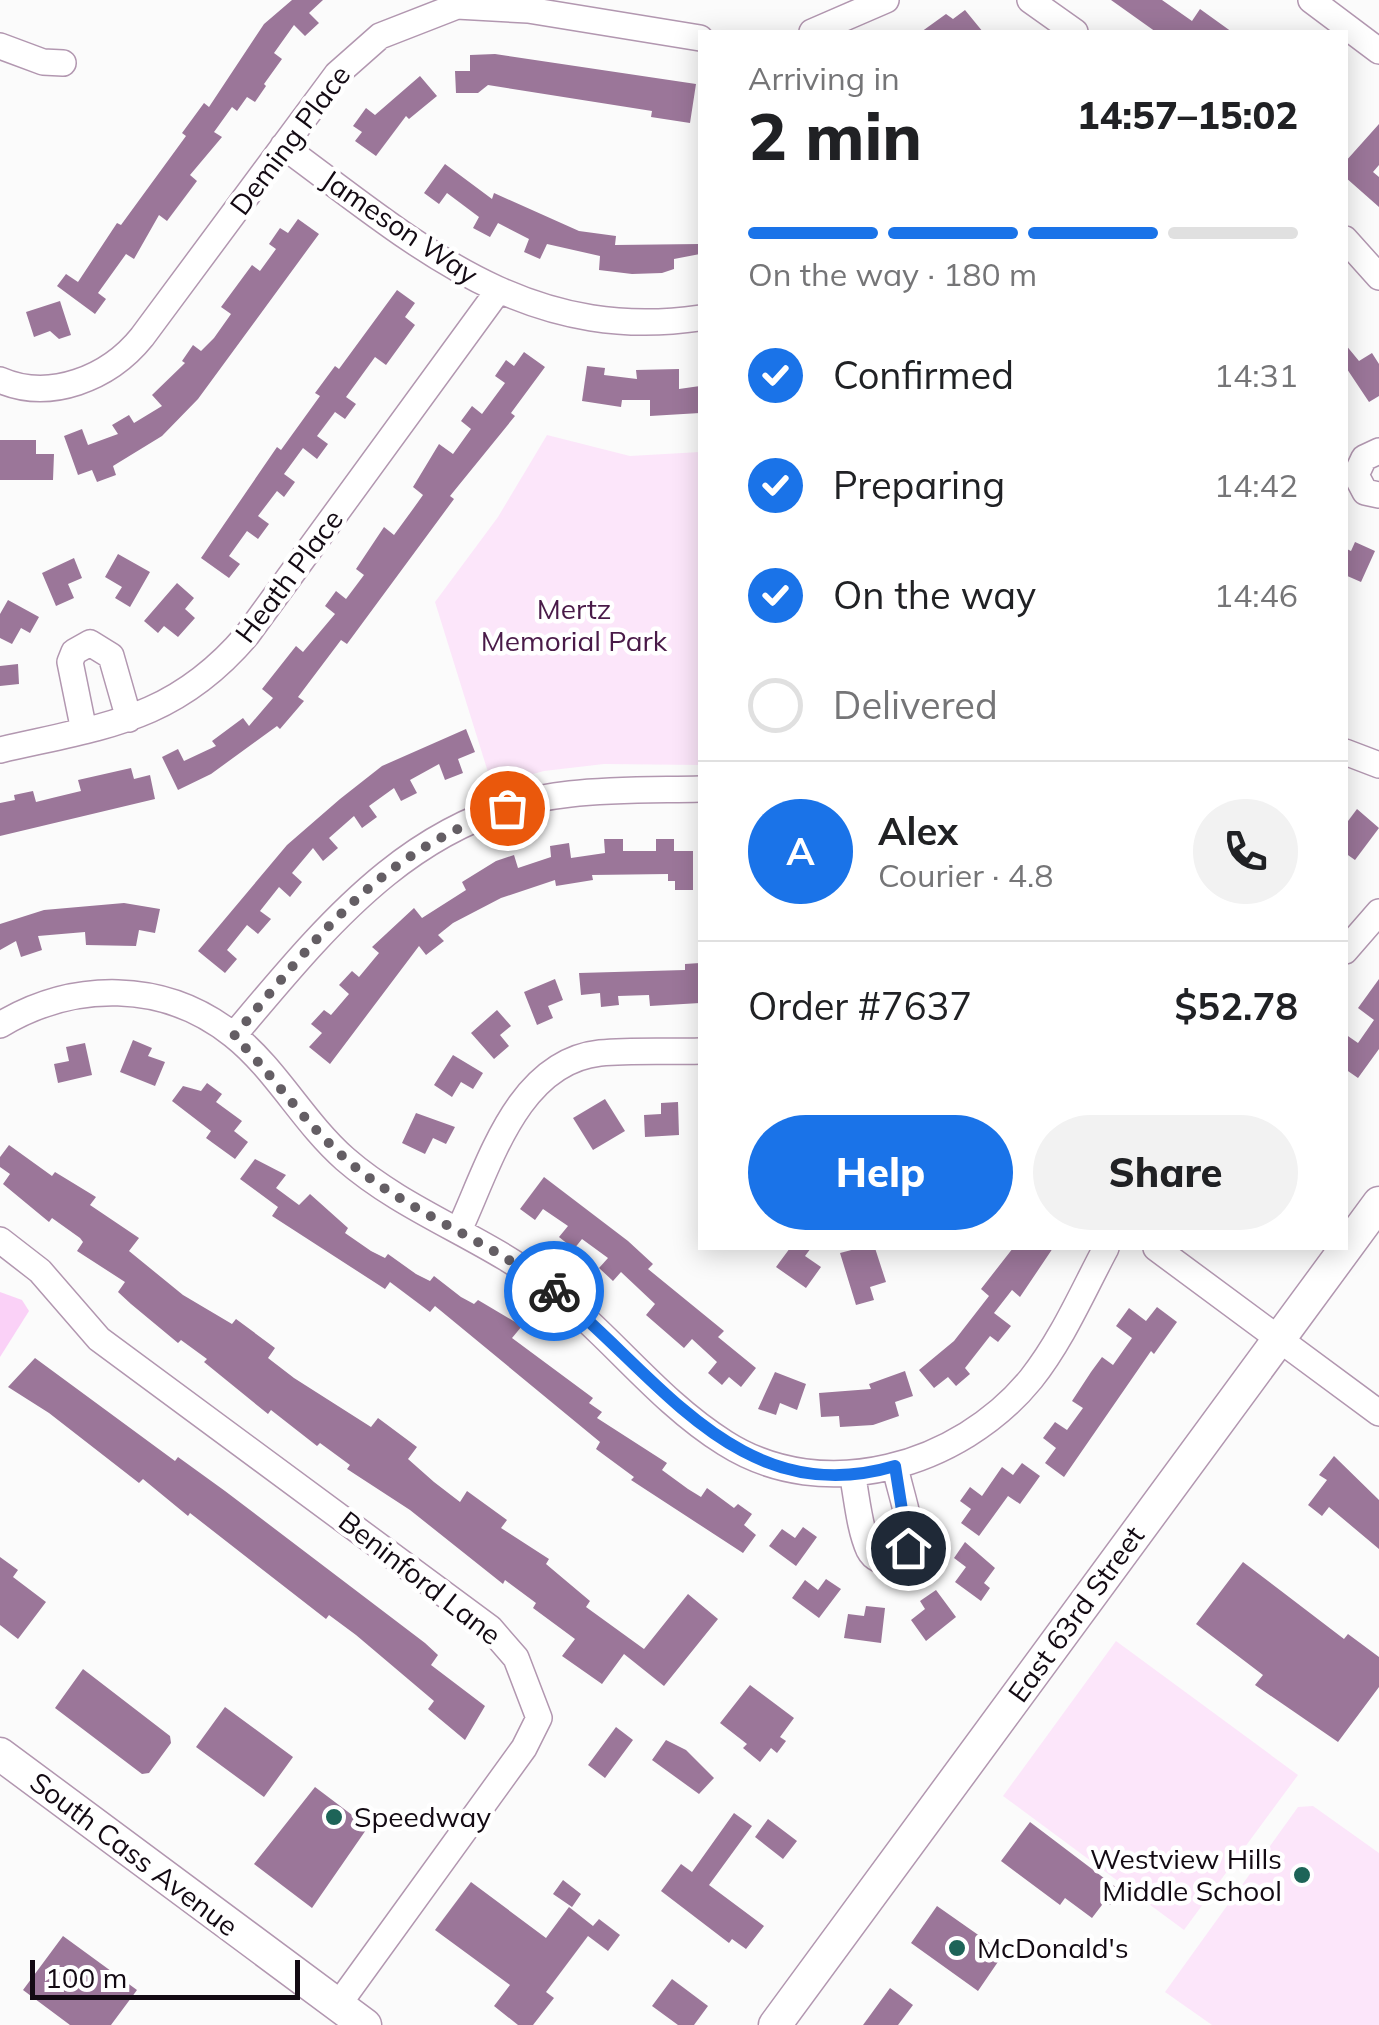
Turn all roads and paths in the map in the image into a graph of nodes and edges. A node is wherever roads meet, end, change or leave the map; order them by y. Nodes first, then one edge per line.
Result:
1 (886, 0) edge
2 (1030, 0) edge
3 (1311, 0) edge
4 (817, 30) edge
5 (1071, 30) edge
6 (698, 38) edge
7 (0, 46) edge
8 (1379, 51) edge
9 (63, 63) dead end
10 (283, 146) junction
11 (1348, 242) edge
12 (1379, 278) edge
13 (498, 291) junction
14 (698, 318) edge
15 (0, 380) edge
16 (1379, 451) edge
17 (1379, 495) edge
18 (129, 720) junction
19 (84, 731) junction
20 (0, 750) edge
21 (1348, 753) edge
22 (1379, 765) edge
23 (698, 790) edge
24 (1379, 912) edge
25 (1348, 948) edge
26 (0, 1026) edge
27 (234, 1036) junction
28 (698, 1051) edge
29 (1379, 1203) edge
30 (458, 1230) junction
31 (0, 1240) edge
32 (1348, 1245) edge
33 (1105, 1250) edge
34 (1159, 1250) edge
35 (1344, 1250) edge
36 (1279, 1339) junction
37 (1379, 1413) edge
38 (895, 1466) junction
39 (852, 1473) junction
40 (0, 1754) edge
41 (338, 2005) junction
42 (365, 2025) edge
43 (774, 2025) edge

1 - 4 street
2 - 5 street
3 - 8 street
6 - 10 street, Deming Place
7 - 9 street
10 - 13 street, Jameson Way
10 - 15 street, Deming Place
11 - 12 street
13 - 14 street, Jameson Way
13 - 18 street, Heath Place
16 - 17 street
18 - 19 street, Heath Place
18 - 19 street
19 - 20 street, Heath Place
21 - 22 street
23 - 27 street
24 - 25 street
26 - 27 street
27 - 30 street
28 - 30 street
29 - 32 main road, East 63rd Street
30 - 39 street
31 - 41 street, Beninford Lane
33 - 38 street
34 - 36 street
35 - 36 main road, East 63rd Street
36 - 37 street
36 - 43 main road, East 63rd Street
38 - 39 street
38 - 39 street
40 - 41 main road, South Cass Avenue
41 - 42 main road, South Cass Avenue

